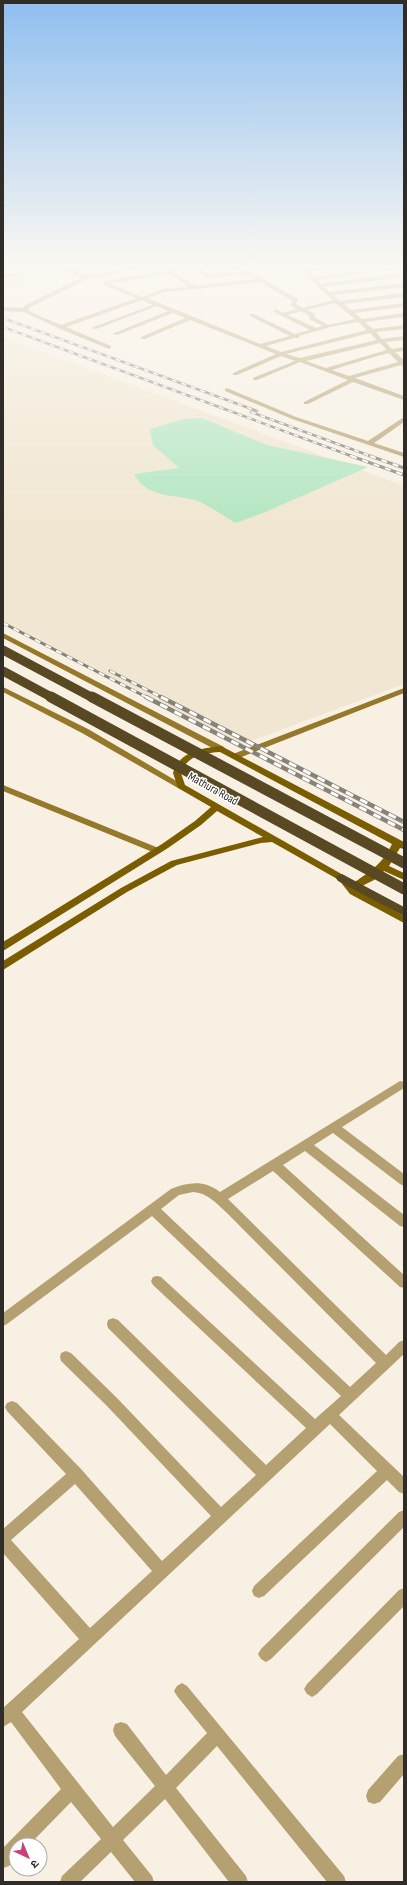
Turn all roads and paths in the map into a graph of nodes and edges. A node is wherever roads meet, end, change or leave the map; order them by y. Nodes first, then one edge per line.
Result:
1 (280, 354) edge
2 (285, 354) edge
3 (326, 354) edge
4 (381, 354) edge
5 (394, 354) edge
6 (301, 360) junction
7 (403, 364) edge
8 (325, 370) junction
9 (235, 374) dead end
10 (255, 379) dead end
11 (351, 379) junction
12 (227, 390) dead end
13 (404, 393) edge
14 (396, 395) junction
15 (404, 398) edge
16 (306, 403) dead end
17 (404, 418) edge
18 (369, 443) junction
19 (404, 455) edge
20 (3, 635) edge
21 (3, 650) edge
22 (3, 671) edge
23 (3, 689) edge
24 (403, 691) edge
25 (221, 748) junction
26 (236, 756) junction
27 (181, 786) junction
28 (3, 788) edge
29 (217, 806) junction
30 (275, 839) junction
31 (401, 845) edge
32 (158, 851) junction
33 (404, 863) edge
34 (384, 868) junction
35 (404, 877) edge
36 (342, 878) junction
37 (356, 886) junction
38 (404, 889) edge
39 (404, 912) edge
40 (404, 920) edge
41 (8, 941) edge
42 (3, 947) edge
43 (3, 966) edge
44 (400, 1085) dead end
45 (332, 1127) junction
46 (305, 1144) junction
47 (274, 1164) junction
48 (404, 1181) edge
49 (219, 1199) junction
50 (153, 1209) junction
51 (404, 1222) edge
52 (157, 1282) dead end
53 (404, 1283) edge
54 (3, 1320) edge
55 (113, 1324) dead end
56 (404, 1346) edge
57 (66, 1357) dead end
58 (385, 1363) junction
59 (350, 1396) junction
60 (12, 1406) dead end
61 (330, 1415) junction
62 (315, 1428) junction
63 (388, 1470) junction
64 (76, 1474) junction
65 (265, 1474) junction
66 (404, 1487) edge
67 (221, 1517) junction
68 (404, 1517) edge
69 (3, 1538) edge
70 (3, 1542) edge
71 (162, 1572) junction
72 (259, 1591) dead end
73 (404, 1595) edge
74 (89, 1639) junction
75 (266, 1654) dead end
76 (312, 1689) dead end
77 (182, 1691) dead end
78 (7, 1715) edge
79 (121, 1730) dead end
80 (217, 1734) junction
81 (403, 1766) edge
82 (167, 1786) junction
83 (72, 1790) junction
84 (374, 1796) dead end
85 (26, 1837) edge
86 (111, 1839) junction
87 (68, 1882) edge
88 (146, 1882) edge
89 (240, 1882) edge
90 (338, 1882) edge

1 - 9 street
2 - 6 street
3 - 6 street
4 - 8 street
5 - 7 street
6 - 8 street
6 - 10 street
7 - 11 street
8 - 11 street
11 - 14 street
11 - 16 street
12 - 18 street
13 - 14 street
14 - 15 street
17 - 18 street
18 - 19 street
20 - 25 main road
21 - 33 highway, Mathura Road, bridge
22 - 38 highway, Mathura Road, bridge
23 - 27 main road, Mathura Road
24 - 26 main road
25 - 26 main road
25 - 27 main road
26 - 31 main road
27 - 29 main road, Mathura Road
28 - 32 main road
29 - 30 main road, Mathura Road
29 - 32 main road
30 - 36 main road, Mathura Road
30 - 43 main road
31 - 34 main road
32 - 41 main road
34 - 35 main road
34 - 37 main road
36 - 37 highway
36 - 40 main road, Mathura Road
37 - 39 highway
41 - 42 main road
44 - 45 street
45 - 46 street
45 - 48 street
46 - 47 street
46 - 51 street
47 - 49 street
47 - 53 street
49 - 50 street
49 - 58 street
50 - 54 street
50 - 59 street
52 - 62 street
55 - 65 street
56 - 58 street
57 - 67 street
58 - 59 street
59 - 61 street
60 - 64 street
61 - 62 street
61 - 63 street
62 - 65 street
63 - 66 street
63 - 72 street
64 - 69 street
64 - 71 street
65 - 67 street
67 - 71 street
68 - 75 street
70 - 74 street
71 - 74 street
73 - 76 street
74 - 78 street
77 - 80 street
78 - 83 street
79 - 82 street
80 - 82 street
80 - 90 street
81 - 84 street
82 - 86 street
82 - 89 street
83 - 85 street
83 - 86 street
86 - 87 street
86 - 88 street

